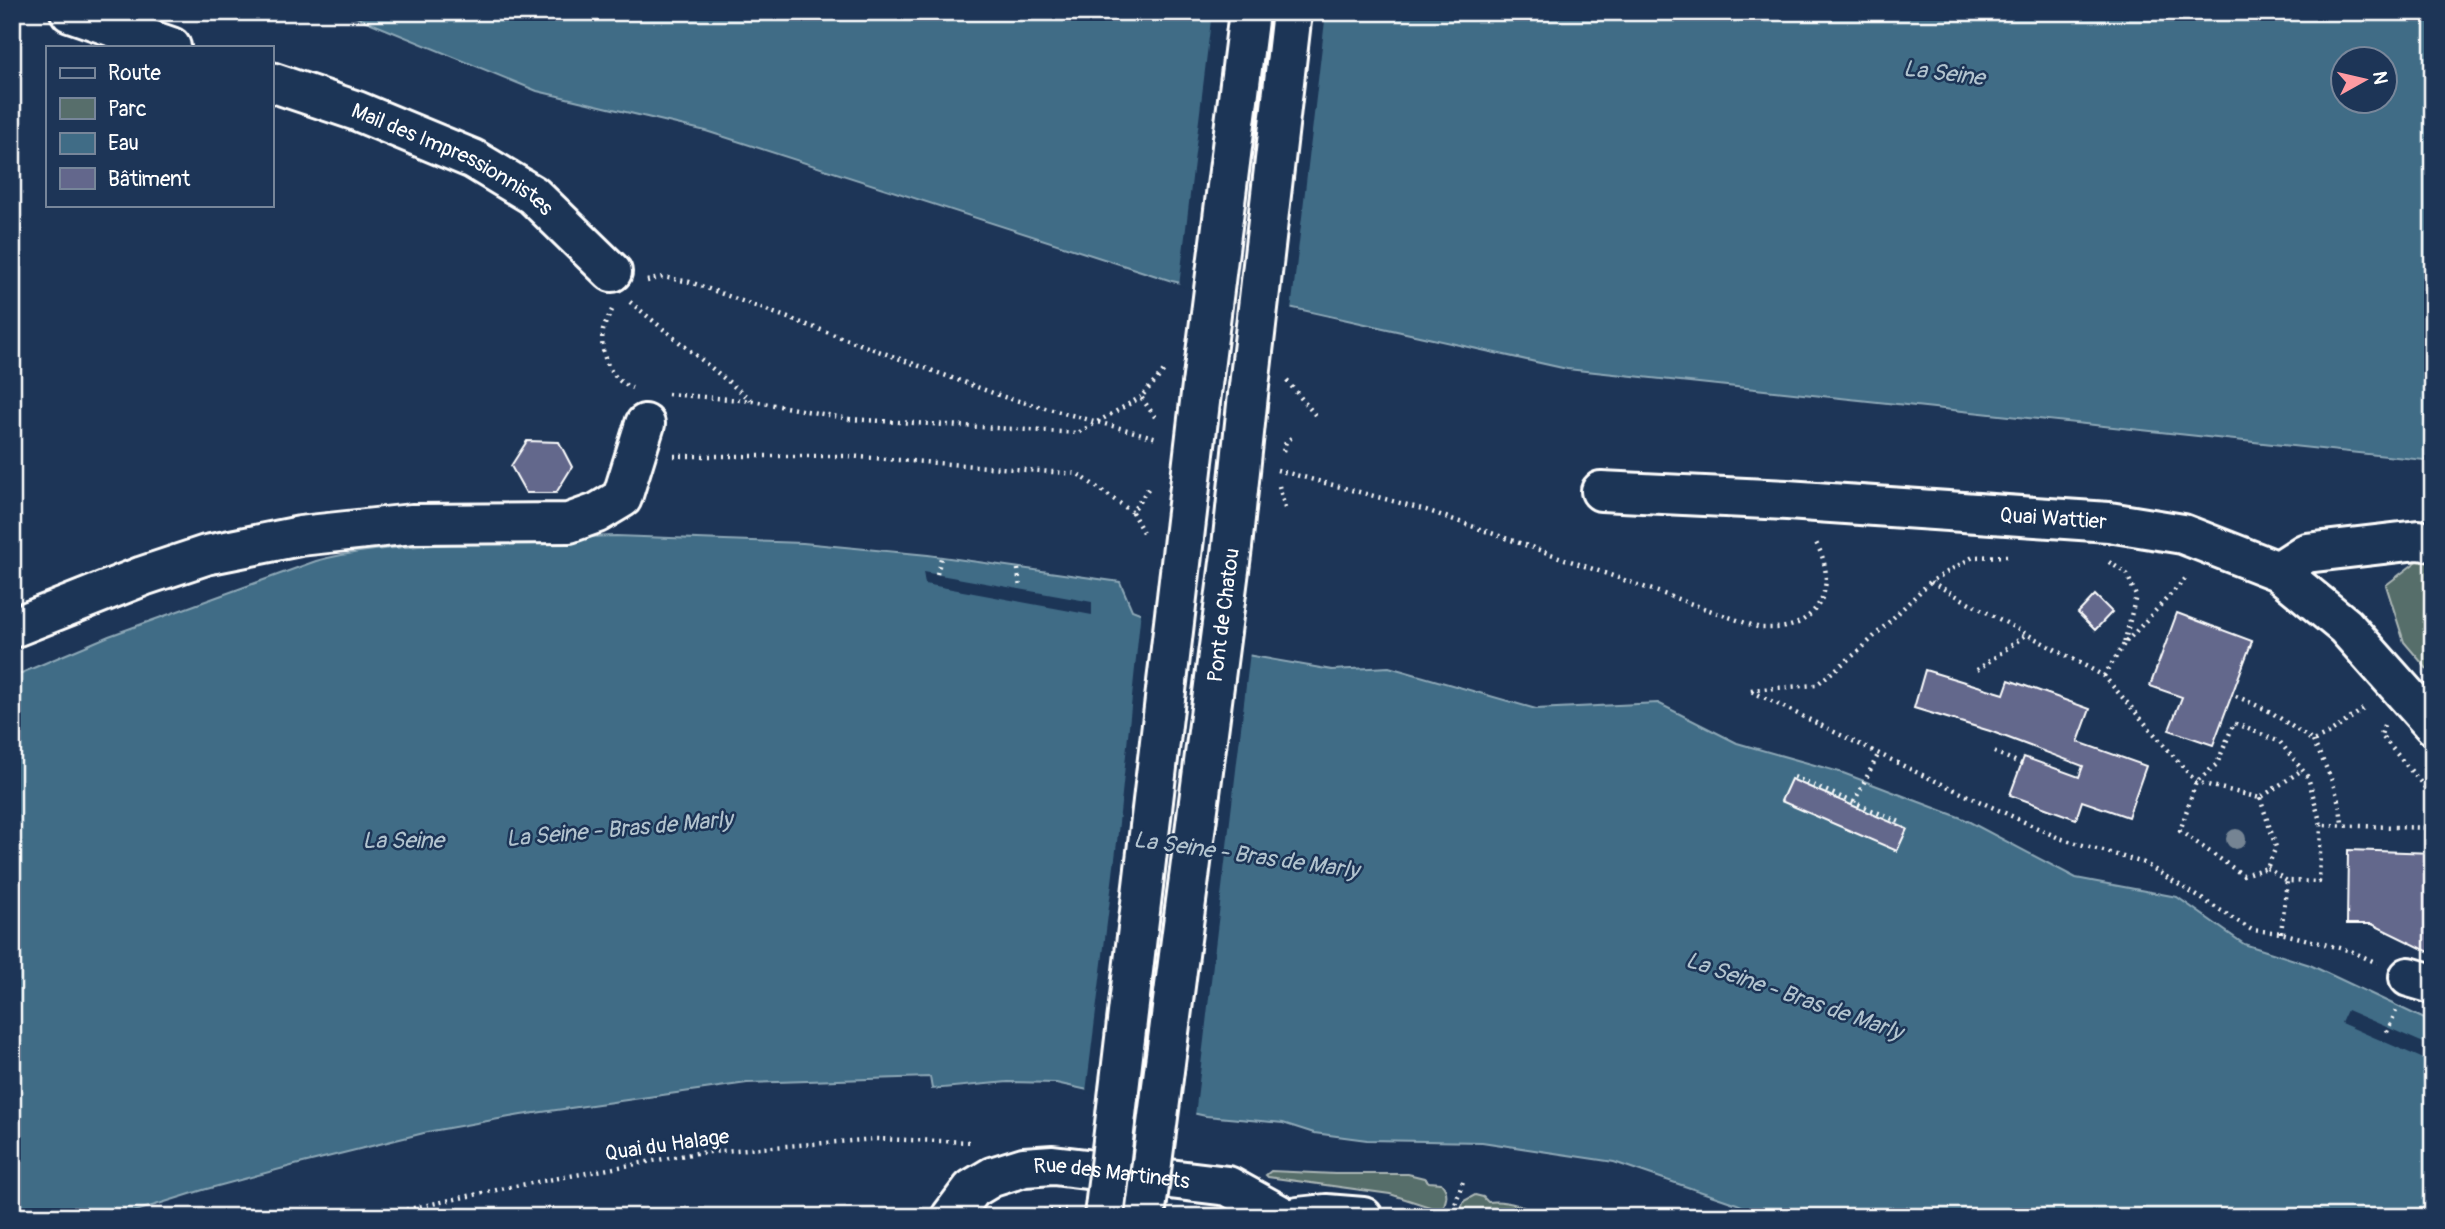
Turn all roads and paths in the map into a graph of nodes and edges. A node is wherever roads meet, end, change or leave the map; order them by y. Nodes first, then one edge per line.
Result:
1 (70, 12) edge
2 (1249, 12) edge
3 (1292, 12) edge
4 (169, 46) edge
5 (273, 83) edge
6 (617, 284) junction
7 (753, 401) junction
8 (647, 416) junction
9 (1155, 417) dead end
10 (1294, 435) dead end
11 (1159, 438) dead end
12 (1283, 452) dead end
13 (1265, 467) dead end
14 (1279, 486) dead end
15 (1601, 491) dead end
16 (1142, 498) dead end
17 (1286, 512) dead end
18 (1812, 536) dead end
19 (2433, 542) edge
20 (2011, 556) dead end
21 (941, 558) dead end
22 (2108, 561) dead end
23 (1018, 569) dead end
24 (2192, 571) dead end
25 (2278, 571) junction
26 (937, 574) dead end
27 (1930, 582) junction
28 (1020, 589) dead end
29 (12, 628) edge
30 (2027, 634) junction
31 (2123, 644) junction
32 (1977, 670) dead end
33 (2104, 676) junction
34 (2236, 696) dead end
35 (2370, 705) dead end
36 (2433, 725) edge
37 (2313, 741) junction
38 (1994, 752) dead end
39 (1879, 753) junction
40 (2022, 764) dead end
41 (2302, 770) junction
42 (1794, 777) dead end
43 (2196, 782) junction
44 (2260, 798) junction
45 (1854, 802) junction
46 (1902, 823) dead end
47 (2342, 824) junction
48 (2321, 825) junction
49 (2433, 828) edge
50 (2267, 868) junction
51 (2287, 881) junction
52 (2281, 933) junction
53 (2421, 980) edge
54 (971, 1142) dead end
55 (1463, 1181) dead end
56 (1291, 1210) edge
57 (372, 1217) edge
58 (951, 1217) edge
59 (1104, 1217) edge
60 (1145, 1217) edge
61 (1363, 1217) edge
62 (1451, 1217) edge

1 - 4 street
2 - 59 street, bridge
3 - 60 street, Pont de Chatou, bridge
5 - 6 street, Mail des Impressionnistes
6 - 7 path
6 - 8 path
6 - 11 path
7 - 8 path
7 - 9 path, bridge
8 - 16 path
8 - 29 street
10 - 12 path
13 - 18 path
14 - 17 path
15 - 25 street, Quai Wattier
19 - 25 street
20 - 27 path
21 - 26 path
22 - 31 path
23 - 28 path
24 - 31 path
25 - 36 street, Quai Wattier
27 - 30 path
27 - 39 path
30 - 32 path
30 - 33 path
31 - 33 path
33 - 43 path
34 - 37 path
35 - 37 path
37 - 47 path
38 - 40 path
39 - 45 path
39 - 52 path
41 - 43 path
41 - 44 path
41 - 48 path
42 - 45 path
43 - 44 path
43 - 50 path
44 - 50 path
45 - 46 path
47 - 48 path
47 - 49 path
48 - 51 path
50 - 51 path
51 - 52 path
52 - 53 path
54 - 57 path, Quai du Halage
55 - 62 path
56 - 58 street, Rue des Martinets
56 - 61 street

